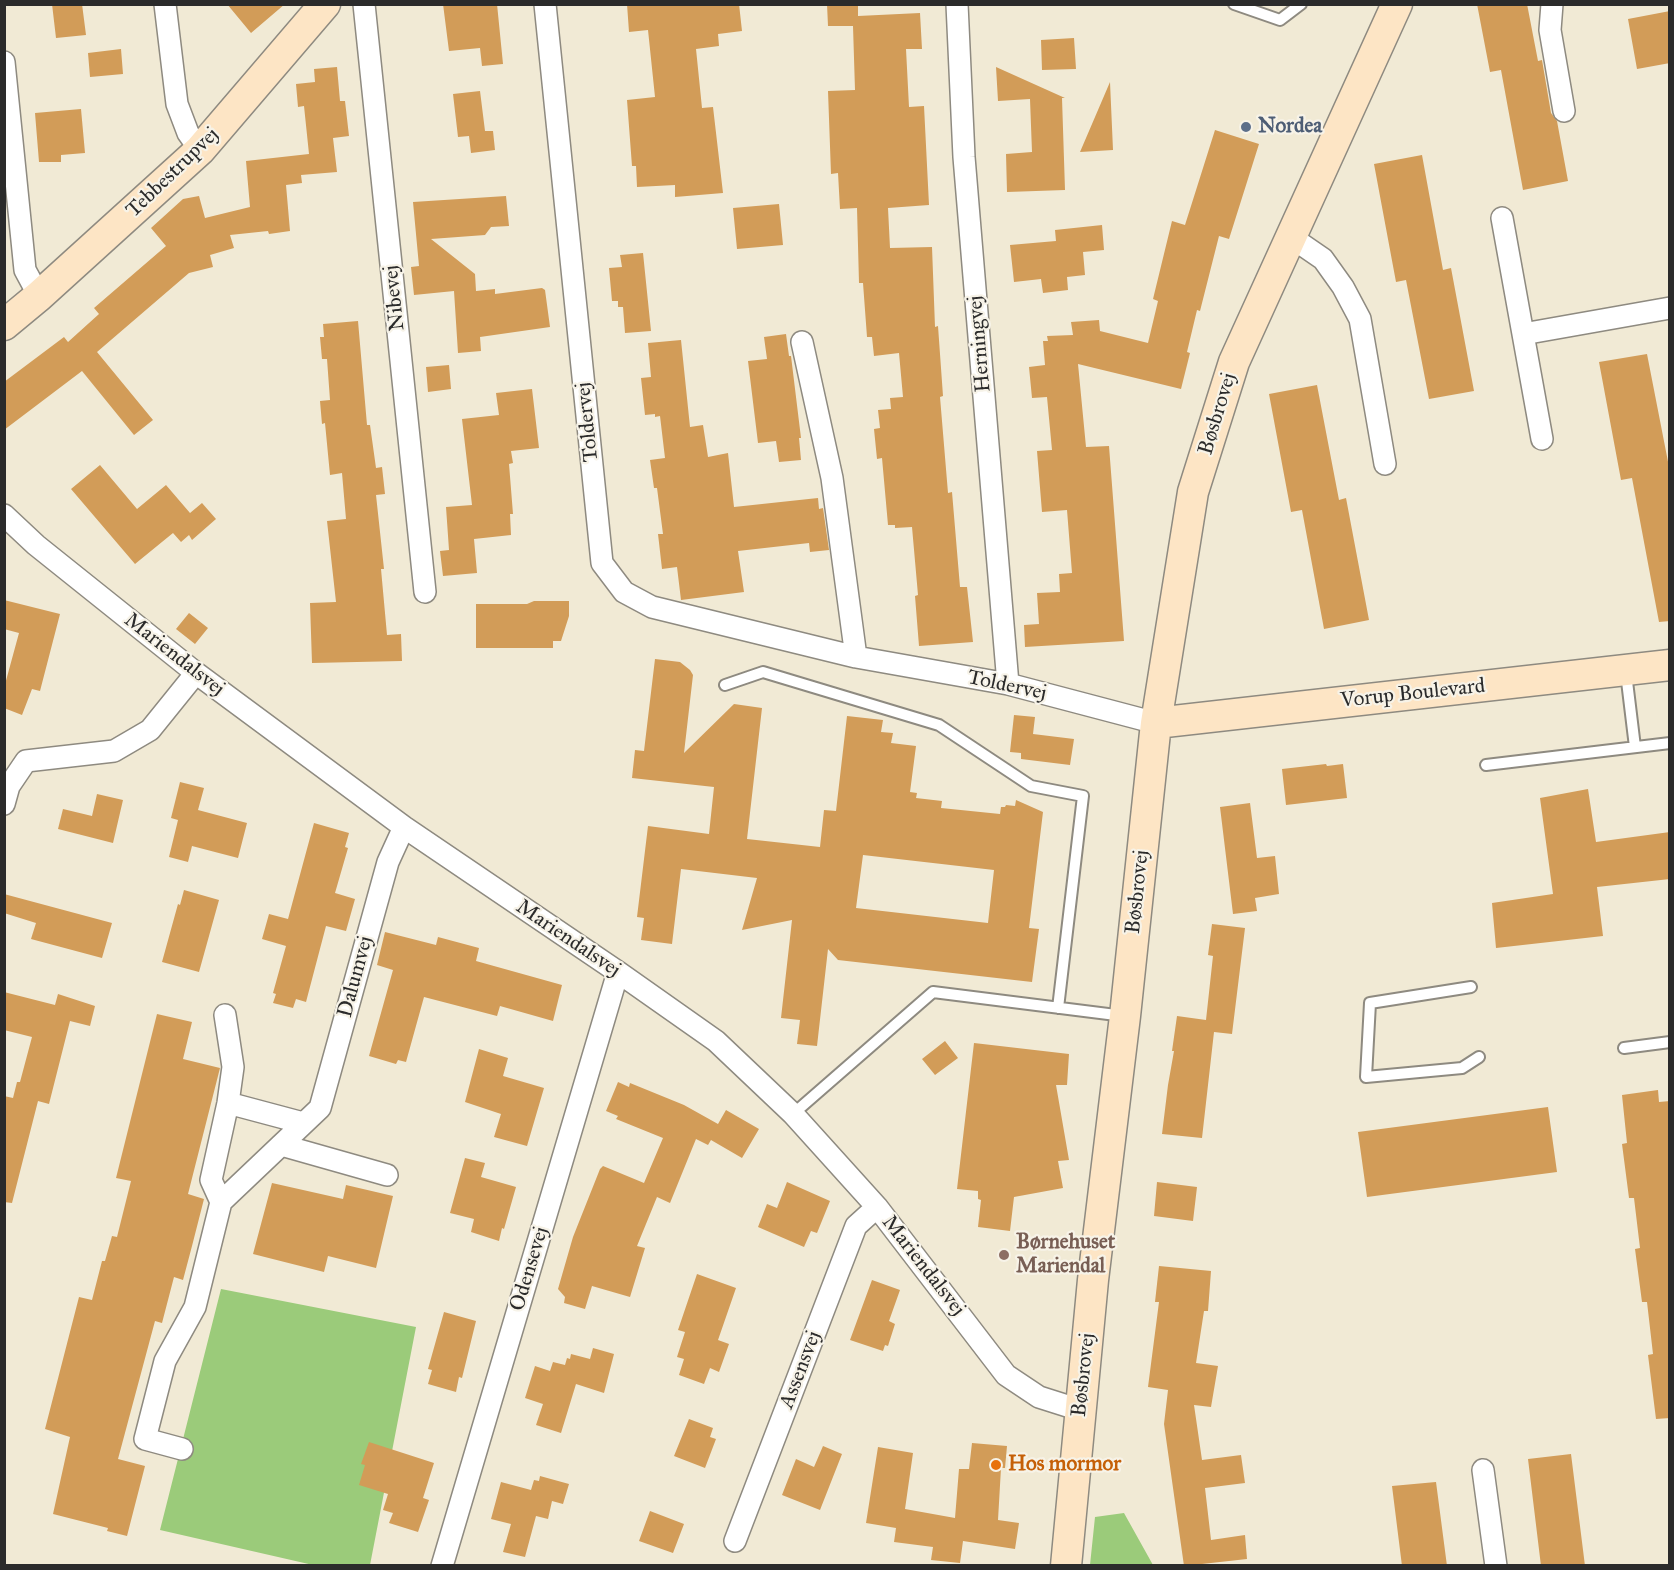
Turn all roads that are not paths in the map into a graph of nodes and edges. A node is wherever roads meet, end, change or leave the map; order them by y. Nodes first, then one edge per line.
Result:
1 (165, 4) edge
2 (325, 4) edge
3 (364, 4) edge
4 (545, 4) edge
5 (957, 4) edge
6 (1234, 4) edge
7 (1302, 4) edge
8 (1397, 4) edge
9 (1552, 4) edge
10 (4, 62) edge
11 (1564, 111) dead end
12 (200, 150) junction
13 (1502, 218) dead end
14 (1291, 237) junction
15 (39, 296) junction
16 (1669, 312) edge
17 (4, 325) edge
18 (1523, 334) junction
19 (802, 342) dead end
20 (1542, 439) dead end
21 (1385, 464) dead end
22 (4, 515) edge
23 (425, 592) dead end
24 (856, 657) junction
25 (1670, 665) edge
26 (1626, 670) junction
27 (196, 673) junction
28 (1008, 684) junction
29 (725, 686) dead end
30 (1156, 723) junction
31 (1670, 743) edge
32 (1635, 747) junction
33 (1486, 765) dead end
34 (4, 804) edge
35 (404, 827) junction
36 (618, 972) junction
37 (1471, 987) dead end
38 (1058, 1008) junction
39 (225, 1016) dead end
40 (1125, 1016) junction
41 (1670, 1042) edge
42 (1624, 1048) dead end
43 (1479, 1057) dead end
44 (228, 1102) junction
45 (793, 1114) junction
46 (303, 1123) junction
47 (281, 1145) junction
48 (387, 1175) dead end
49 (221, 1202) junction
50 (877, 1207) junction
51 (1080, 1410) junction
52 (182, 1449) dead end
53 (1484, 1470) dead end
54 (735, 1541) dead end
55 (442, 1566) edge
56 (1066, 1566) edge
57 (1496, 1566) edge

1 - 12 street
2 - 12 street, Tebbestrupvej
3 - 23 street, Nibevej
4 - 24 street, Toldervej
5 - 28 street, Herningvej
6 - 7 lane
8 - 14 street, Bøsbrovej
9 - 11 street
10 - 15 street
12 - 15 street, Tebbestrupvej
13 - 18 street
14 - 21 street
14 - 30 street, Bøsbrovej
15 - 17 street, Tebbestrupvej
16 - 18 street
18 - 20 street
19 - 24 street
22 - 27 street, Mariendalsvej
24 - 28 street, Toldervej
25 - 26 street, Vorup Boulevard
26 - 30 street, Vorup Boulevard
26 - 32 lane
27 - 34 street
27 - 35 street, Mariendalsvej
28 - 30 street, Toldervej
29 - 38 lane
30 - 40 street, Bøsbrovej
31 - 32 lane
32 - 33 lane
35 - 36 street, Mariendalsvej
35 - 46 street, Dalumvej
36 - 45 street, Mariendalsvej
36 - 55 street, Odensevej
37 - 43 lane
38 - 40 lane
38 - 45 lane
39 - 44 street
40 - 51 street, Bøsbrovej
41 - 42 lane
44 - 46 street
44 - 49 street
45 - 50 street, Mariendalsvej
46 - 47 street, Dalumvej
47 - 48 street
47 - 49 street, Dalumvej
49 - 52 street
50 - 51 street, Mariendalsvej
50 - 54 street, Assensvej
51 - 56 street, Bøsbrovej
53 - 57 street

